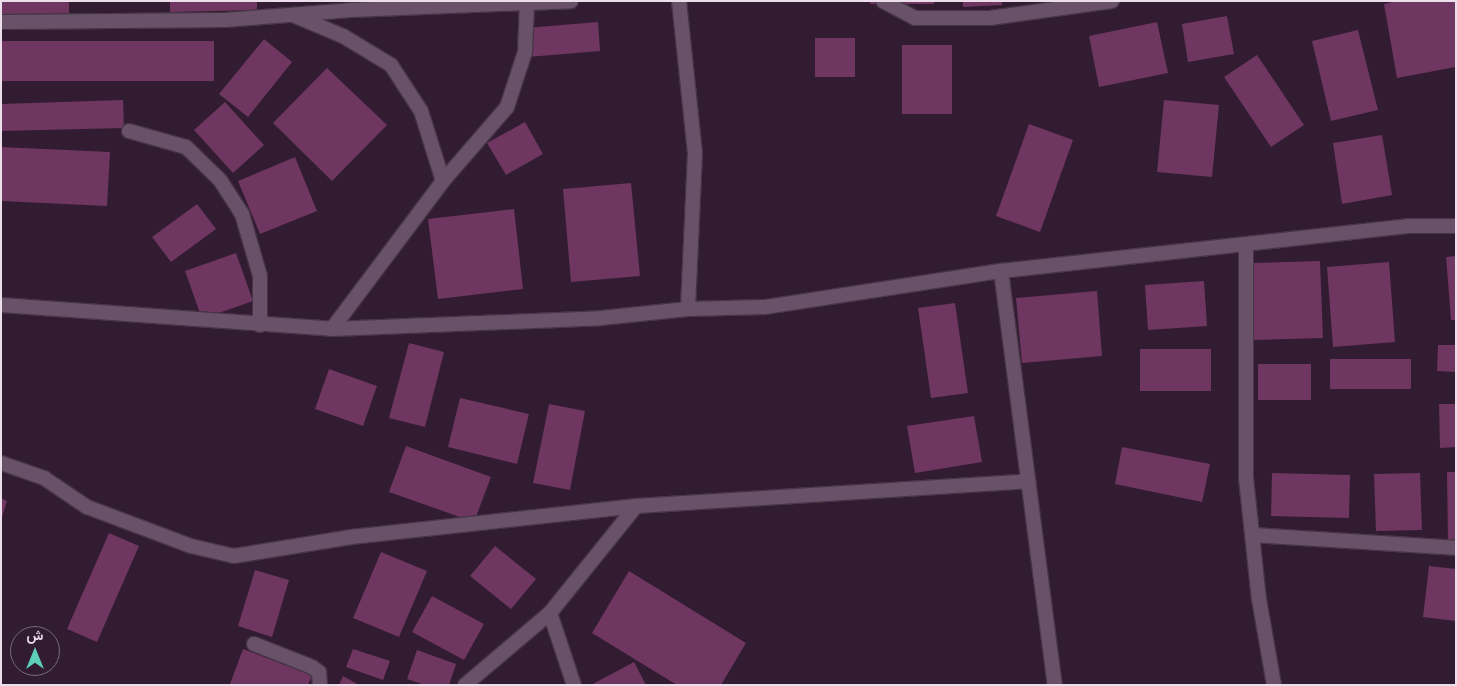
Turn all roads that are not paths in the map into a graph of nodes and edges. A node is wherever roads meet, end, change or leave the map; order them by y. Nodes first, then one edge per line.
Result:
1 (571, 1) edge
2 (679, 1) edge
3 (883, 1) edge
4 (1112, 1) edge
5 (527, 3) junction
6 (451, 4) edge
7 (290, 14) junction
8 (1, 22) edge
9 (129, 132) dead end
10 (443, 181) junction
11 (1456, 226) edge
12 (1246, 246) junction
13 (1001, 271) junction
14 (1, 305) edge
15 (688, 309) junction
16 (260, 325) junction
17 (332, 329) junction
18 (1, 463) edge
19 (1028, 481) junction
20 (636, 506) junction
21 (1252, 535) junction
22 (1456, 548) edge
23 (550, 613) junction
24 (254, 644) dead end
25 (320, 685) edge
26 (465, 685) edge
27 (574, 685) edge
28 (1056, 685) edge
29 (1274, 685) edge

1 - 5 street
2 - 15 street
3 - 4 street
5 - 6 street
5 - 10 street
6 - 7 street
7 - 8 street
7 - 10 street
9 - 16 street
10 - 17 street
11 - 12 street
12 - 13 street
12 - 21 street
13 - 15 street
13 - 19 street
14 - 16 street
15 - 17 street
16 - 17 street
18 - 20 street
19 - 20 street
19 - 28 street
20 - 23 street
21 - 22 street
21 - 29 street
23 - 26 street
23 - 27 street
24 - 25 street

